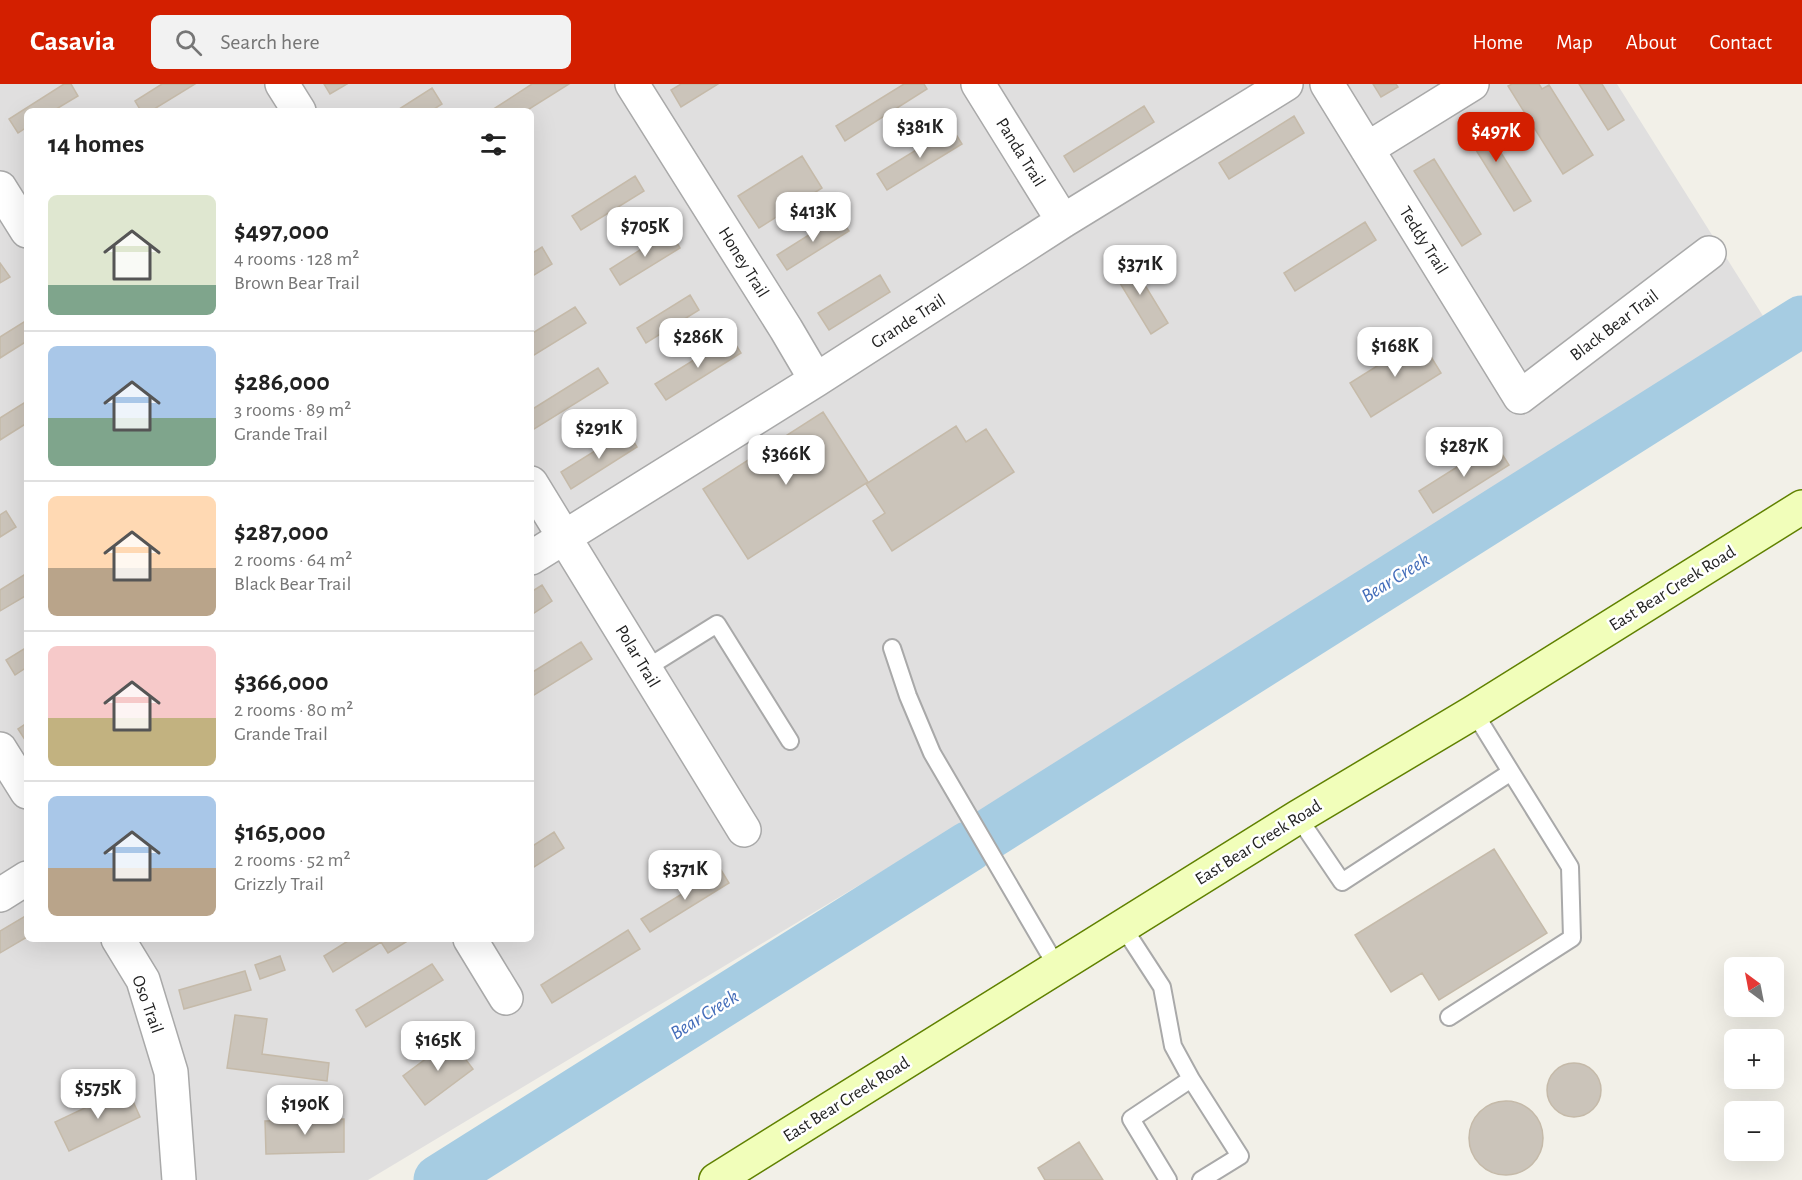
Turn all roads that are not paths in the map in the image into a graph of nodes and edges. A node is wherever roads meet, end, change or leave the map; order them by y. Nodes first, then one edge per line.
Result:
1 (282, 84) edge
2 (632, 84) edge
3 (978, 84) edge
4 (1286, 84) edge
5 (1327, 84) edge
6 (1472, 84) edge
7 (297, 108) edge
8 (1367, 149) junction
9 (0, 188) edge
10 (1063, 221) junction
11 (24, 226) edge
12 (1709, 254) dead end
13 (816, 380) junction
14 (1520, 397) joint
15 (534, 488) edge
16 (1802, 507) edge
17 (565, 537) junction
18 (534, 556) edge
19 (892, 648) dead end
20 (645, 669) junction
21 (1474, 712) junction
22 (789, 741) dead end
23 (0, 749) edge
24 (1511, 772) junction
25 (24, 787) edge
26 (1298, 817) junction
27 (744, 830) dead end
28 (24, 880) edge
29 (0, 895) edge
30 (1123, 927) junction
31 (120, 942) edge
32 (472, 942) edge
33 (1057, 967) junction
34 (506, 998) dead end
35 (1449, 1017) dead end
36 (1191, 1079) junction
37 (179, 1180) edge
38 (716, 1180) edge
39 (1168, 1180) edge
40 (1201, 1180) edge

1 - 7 street
2 - 13 street, Honey Trail
3 - 10 street, Panda Trail
4 - 10 street, Grande Trail
5 - 8 street, Teddy Trail
6 - 8 street
8 - 14 street, Teddy Trail
9 - 11 street
10 - 13 street, Grande Trail
12 - 14 street, Black Bear Trail
13 - 17 street, Grande Trail
15 - 17 street, Polar Trail
16 - 21 main road, East Bear Creek Road
17 - 18 street, Grande Trail
17 - 20 street, Polar Trail
19 - 33 lane
20 - 22 lane
20 - 27 street, Polar Trail
21 - 24 lane
21 - 26 main road, East Bear Creek Road
23 - 25 street
24 - 26 lane
24 - 35 lane
26 - 30 main road, East Bear Creek Road
28 - 29 street
30 - 33 main road, East Bear Creek Road
30 - 36 lane
31 - 37 street, Oso Trail
32 - 34 street
33 - 38 main road, East Bear Creek Road
36 - 39 lane
36 - 40 lane

